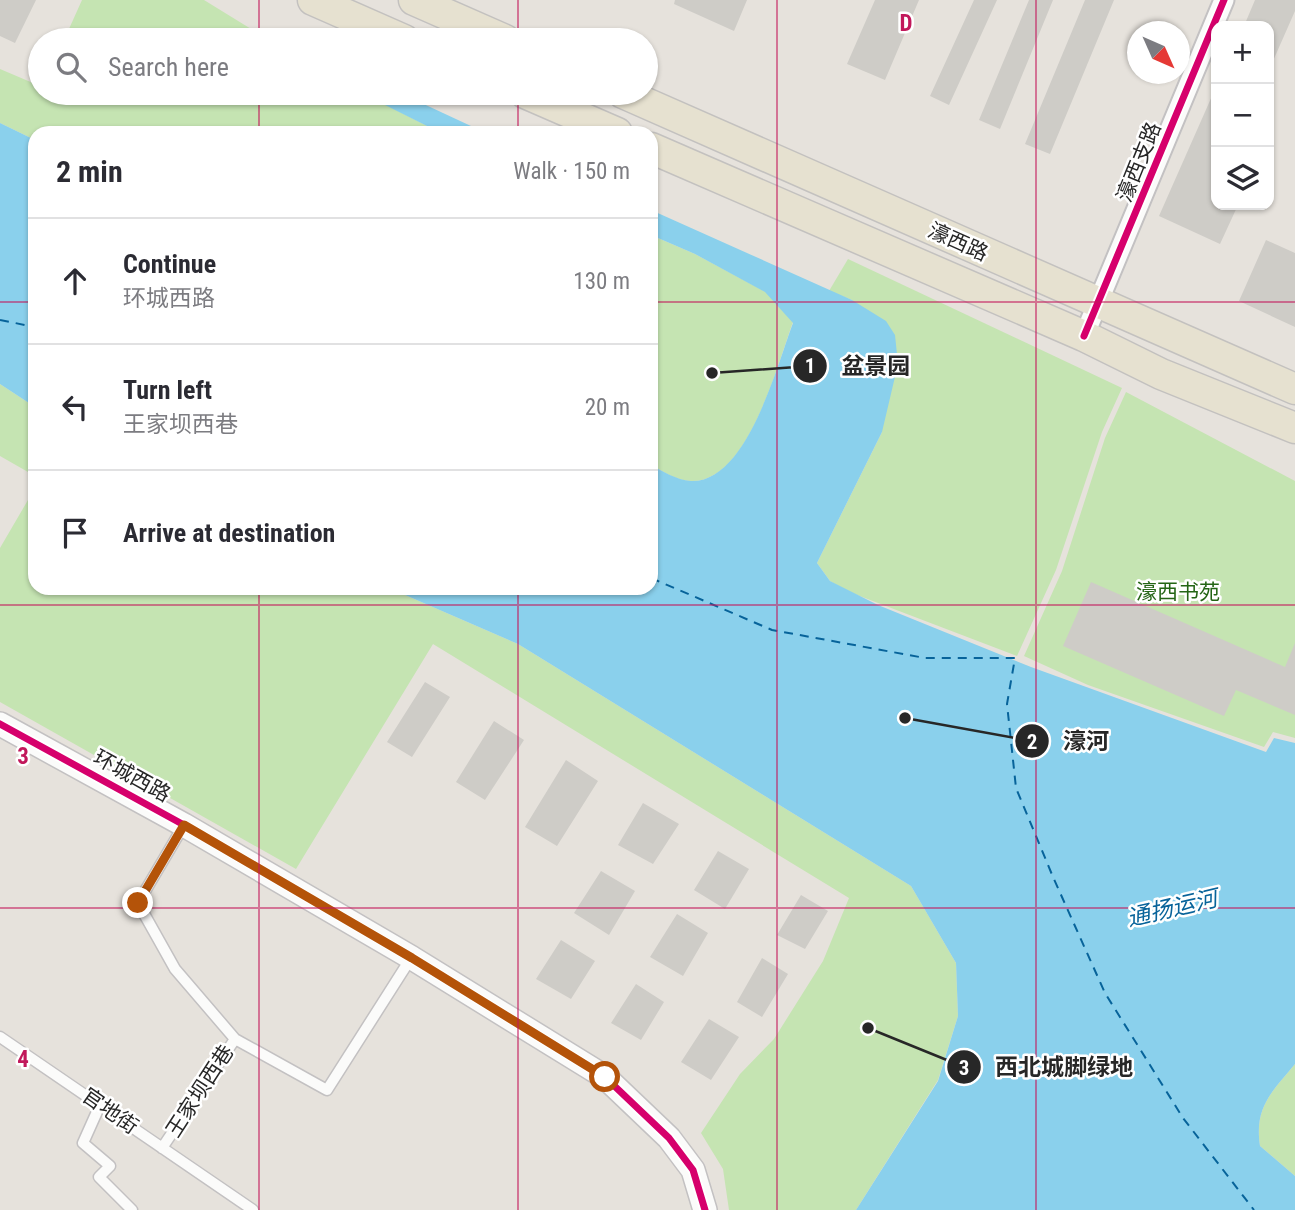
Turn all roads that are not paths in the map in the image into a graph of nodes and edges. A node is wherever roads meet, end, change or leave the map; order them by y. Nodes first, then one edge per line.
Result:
1 (313, 0) edge
2 (414, 0) edge
3 (1224, 0) edge
4 (377, 28) edge
5 (478, 28) edge
6 (553, 105) edge
7 (650, 105) edge
8 (601, 126) edge
9 (658, 151) edge
10 (1100, 304) junction
11 (1084, 336) junction
12 (1295, 388) edge
13 (1295, 428) edge
14 (0, 724) edge
15 (184, 825) junction
16 (412, 958) junction
17 (0, 1037) edge
18 (235, 1039) junction
19 (100, 1105) junction
20 (162, 1148) junction
21 (132, 1210) edge
22 (253, 1210) edge
23 (705, 1210) edge

1 - 4 main road
2 - 5 main road
3 - 10 street, 濠西支路
6 - 8 main road
7 - 10 main road, 濠西路
9 - 11 main road, 濠西路
10 - 11 street, 濠西支路
10 - 12 main road, 濠西路
11 - 13 main road, 濠西路
14 - 15 street, 环城西路
15 - 16 street, 环城西路
15 - 18 lane, 王家坝西巷
16 - 18 lane
16 - 23 street, 环城西路
17 - 19 lane, 官地街
18 - 20 lane, 王家坝西巷
19 - 20 lane, 官地街
19 - 21 lane
20 - 22 lane, 官地街

